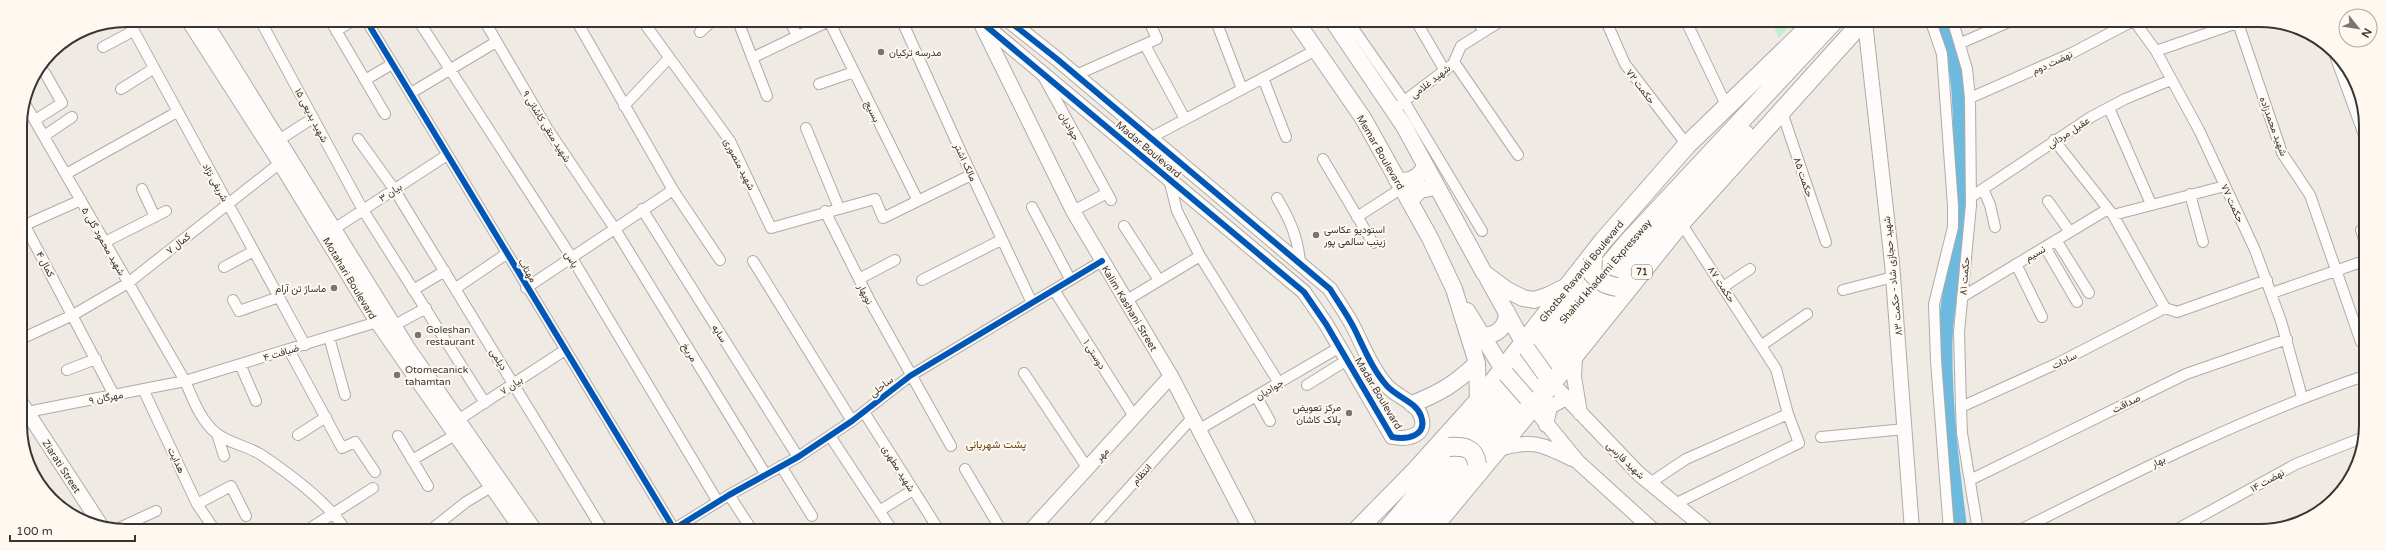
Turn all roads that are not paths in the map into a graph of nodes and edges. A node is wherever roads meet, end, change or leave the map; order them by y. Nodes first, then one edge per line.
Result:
1 (131, 27) edge
2 (193, 27) edge
3 (208, 27) edge
4 (264, 27) edge
5 (334, 27) edge
6 (341, 27) edge
7 (370, 27) edge
8 (422, 27) edge
9 (488, 27) edge
10 (580, 27) edge
11 (647, 27) edge
12 (705, 27) edge
13 (740, 27) edge
14 (793, 27) edge
15 (816, 27) edge
16 (832, 27) edge
17 (905, 27) edge
18 (983, 27) edge
19 (987, 27) edge
20 (1017, 27) edge
21 (1152, 27) edge
22 (1218, 27) edge
23 (1300, 27) edge
24 (1338, 27) edge
25 (1352, 27) edge
26 (1419, 27) edge
27 (1481, 27) edge
28 (1491, 27) edge
29 (1609, 27) edge
30 (1688, 27) edge
31 (1807, 27) edge
32 (1828, 27) edge
33 (1858, 27) edge
34 (1858, 27) edge
35 (1859, 27) edge
36 (1933, 27) edge
37 (1955, 27) edge
38 (1998, 27) edge
39 (2121, 27) edge
40 (2139, 27) edge
41 (2225, 27) edge
42 (2241, 27) edge
43 (336, 30) junction
44 (133, 31) junction
45 (700, 32) dead end
46 (1483, 32) junction
47 (797, 36) junction
48 (496, 42) junction
49 (1961, 43) junction
50 (1145, 45) junction
51 (103, 47) dead end
52 (1316, 50) junction
53 (2156, 51) junction
54 (670, 58) junction
55 (752, 58) junction
56 (1057, 59) junction
57 (1454, 62) junction
58 (392, 64) junction
59 (153, 69) junction
60 (449, 70) junction
61 (1445, 71) junction
62 (854, 72) junction
63 (45, 73) dead end
64 (2343, 73) edge
65 (1043, 74) junction
66 (1076, 75) junction
67 (1263, 78) junction
68 (365, 80) junction
69 (2171, 80) junction
70 (819, 84) dead end
71 (121, 89) dead end
72 (1242, 89) junction
73 (1065, 92) junction
74 (411, 93) junction
75 (767, 96) dead end
76 (1970, 98) junction
77 (2356, 103) edge
78 (1398, 105) junction
79 (624, 106) junction
80 (1727, 107) junction
81 (2109, 108) junction
82 (29, 110) edge
83 (177, 112) junction
84 (1782, 112) junction
85 (385, 114) dead end
86 (72, 117) dead end
87 (313, 118) junction
88 (1185, 119) junction
89 (35, 120) junction
90 (806, 128) dead end
91 (44, 136) junction
92 (1286, 137) dead end
93 (358, 138) dead end
94 (1150, 138) junction
95 (279, 140) junction
96 (2054, 140) junction
97 (1687, 146) junction
98 (447, 155) junction
99 (1518, 155) dead end
100 (1323, 159) dead end
101 (280, 163) junction
102 (1425, 166) junction
103 (66, 174) junction
104 (972, 175) junction
105 (1169, 179) junction
106 (2225, 186) junction
107 (1436, 187) junction
108 (142, 189) dead end
109 (394, 189) junction
110 (1983, 189) junction
111 (673, 190) junction
112 (1403, 190) junction
113 (2190, 194) junction
114 (1971, 197) junction
115 (1277, 198) dead end
116 (81, 200) junction
117 (918, 201) junction
118 (2048, 201) dead end
119 (228, 204) junction
120 (2151, 204) junction
121 (1032, 207) dead end
122 (839, 208) junction
123 (642, 209) junction
124 (363, 210) junction
125 (166, 211) dead end
126 (825, 211) junction
127 (1073, 211) junction
128 (2110, 212) junction
129 (155, 216) junction
130 (1357, 217) junction
131 (27, 222) edge
132 (1681, 223) junction
133 (1124, 226) dead end
134 (1995, 227) dead end
135 (334, 229) junction
136 (615, 229) junction
137 (27, 231) edge
138 (1482, 232) dead end
139 (2070, 232) junction
140 (1001, 240) junction
141 (2056, 240) junction
142 (1603, 241) junction
143 (105, 242) junction
144 (1826, 242) dead end
145 (2203, 242) dead end
146 (1373, 243) dead end
147 (2045, 247) junction
148 (254, 251) junction
149 (506, 254) junction
150 (1200, 256) junction
151 (572, 258) junction
152 (720, 260) dead end
153 (895, 260) dead end
154 (1102, 260) junction
155 (753, 261) dead end
156 (1300, 263) junction
157 (2359, 263) edge
158 (2016, 264) junction
159 (224, 266) dead end
160 (1750, 269) dead end
161 (445, 271) junction
162 (2335, 271) junction
163 (1484, 274) junction
164 (1893, 277) junction
165 (859, 279) junction
166 (1070, 279) junction
167 (922, 280) dead end
168 (1159, 280) junction
169 (2267, 280) junction
170 (128, 283) junction
171 (1567, 286) junction
172 (1723, 287) junction
173 (456, 288) junction
174 (526, 288) junction
175 (1454, 289) junction
176 (413, 290) junction
177 (1054, 290) junction
178 (1843, 290) dead end
179 (2089, 293) dead end
180 (2272, 293) junction
181 (279, 297) junction
182 (1962, 297) junction
183 (233, 300) dead end
184 (1127, 300) junction
185 (2077, 302) dead end
186 (1032, 303) junction
187 (426, 308) junction
188 (2165, 308) junction
189 (1507, 312) junction
190 (1806, 314) dead end
191 (73, 315) junction
192 (2042, 317) dead end
193 (377, 322) junction
194 (395, 325) junction
195 (1481, 335) junction
196 (27, 337) edge
197 (329, 337) junction
198 (2359, 337) edge
199 (2287, 339) junction
200 (305, 345) junction
201 (1762, 345) junction
202 (1526, 346) junction
203 (1340, 348) junction
204 (289, 350) junction
205 (565, 350) junction
206 (1575, 355) junction
207 (96, 359) junction
208 (1347, 360) junction
209 (1477, 362) junction
210 (240, 364) junction
211 (413, 364) junction
212 (1374, 369) junction
213 (67, 370) dead end
214 (1504, 371) junction
215 (1024, 373) dead end
216 (910, 376) junction
217 (1171, 376) junction
218 (1357, 378) junction
219 (1548, 378) junction
220 (2359, 378) edge
221 (185, 381) junction
222 (514, 383) junction
223 (1279, 383) junction
224 (1307, 386) dead end
225 (143, 389) junction
226 (114, 395) junction
227 (345, 395) dead end
228 (1256, 396) junction
229 (2302, 397) junction
230 (1566, 398) junction
231 (256, 401) dead end
232 (1478, 401) junction
233 (484, 403) junction
234 (1530, 403) junction
235 (1412, 404) junction
236 (1961, 407) junction
237 (27, 408) edge
238 (27, 411) edge
239 (864, 412) junction
240 (1580, 413) junction
241 (1788, 414) junction
242 (326, 417) junction
243 (1135, 418) junction
244 (458, 420) junction
245 (852, 421) junction
246 (1270, 421) dead end
247 (1195, 424) junction
248 (1546, 425) junction
249 (1905, 428) junction
250 (217, 434) junction
251 (298, 435) dead end
252 (455, 435) junction
253 (398, 436) dead end
254 (830, 436) junction
255 (1821, 437) dead end
256 (2358, 439) edge
257 (951, 446) dead end
258 (1499, 449) junction
259 (224, 456) dead end
260 (798, 457) junction
261 (412, 460) junction
262 (1578, 462) junction
263 (781, 466) junction
264 (965, 469) dead end
265 (1088, 469) junction
266 (375, 472) dead end
267 (766, 475) junction
268 (1970, 480) junction
269 (1650, 483) junction
270 (1470, 485) junction
271 (428, 486) dead end
272 (492, 487) junction
273 (373, 488) dead end
274 (913, 490) junction
275 (729, 495) junction
276 (1391, 497) junction
277 (718, 502) junction
278 (197, 504) junction
279 (1675, 504) junction
280 (156, 511) dead end
281 (879, 511) junction
282 (332, 515) junction
283 (246, 516) dead end
284 (812, 516) dead end
285 (97, 520) edge
286 (128, 524) edge
287 (211, 524) edge
288 (317, 524) edge
289 (340, 524) edge
290 (438, 524) edge
291 (518, 524) edge
292 (531, 524) edge
293 (599, 524) edge
294 (676, 524) edge
295 (685, 524) edge
296 (748, 524) edge
297 (888, 524) edge
298 (935, 524) dead end
299 (997, 524) edge
300 (1037, 524) edge
301 (1096, 524) edge
302 (1248, 524) edge
303 (1363, 524) edge
304 (1392, 524) edge
305 (1414, 524) edge
306 (1436, 524) edge
307 (1646, 524) edge
308 (1700, 524) edge
309 (1912, 524) edge
310 (1949, 524) edge
311 (1977, 524) edge
312 (2032, 524) edge
313 (2187, 524) edge

1 - 44 street, شریفی نژاد
2 - 101 street, Motahari Boulevard
3 - 95 street, Motahari Boulevard
4 - 87 street, شهید بدیعی ۱۵
5 - 43 street
6 - 43 street
7 - 58 street, مهتاب
8 - 60 street, یاس
9 - 48 street, شهید متقی کاشانی ۹
10 - 79 street
11 - 54 street, شهید منصوری
12 - 45 street
13 - 55 street
14 - 47 street
15 - 47 street
16 - 62 street, بسیج
17 - 104 street, مالک اشتر
18 - 127 street, Kalim Kashani Street
19 - 65 street, Madar Boulevard
20 - 56 street, Madar Boulevard
21 - 50 street
22 - 72 street
23 - 52 main road, Memar Boulevard
24 - 78 main road
25 - 78 street
26 - 61 street
27 - 46 street
28 - 46 street, شهید غلامی
29 - 97 street, حکمت ۷۲
30 - 80 street
31 - 80 highway, Ghotbe Ravandi Boulevard
32 - 304 highway, Shahid khademi Expressway
33 - 84 highway, 71
34 - 305 highway, Shahid khademi Expressway
35 - 164 street, شهید حجازی شاد - حکمت ۸۳
36 - 310 street
37 - 49 street, حکمت ۸۱
38 - 49 street
39 - 76 street, نهضت دوم
40 - 53 street, حکمت ۷۷
41 - 53 street
42 - 162 street, شهید محمدزاده
43 - 68 street
44 - 51 street
44 - 59 street, شریفی نژاد
46 - 57 street, شهید غلامی
47 - 55 street
48 - 60 street
48 - 136 street, شهید متقی کاشانی ۹
49 - 76 street, حکمت ۸۱
50 - 66 street
50 - 88 street
52 - 67 street
52 - 112 main road, Memar Boulevard
53 - 69 street, حکمت ۷۷
54 - 79 street
54 - 126 street, شهید منصوری
55 - 75 street
56 - 65 street
56 - 66 street, Madar Boulevard
57 - 61 street, شهید غلامی
57 - 99 street
58 - 68 street
58 - 74 street, مهتاب
59 - 71 street
59 - 83 street, شریفی نژاد
60 - 74 street
60 - 151 street, یاس
61 - 78 street, شهید غلامی
62 - 70 street
62 - 117 street, بسیج
63 - 89 street
64 - 77 street
65 - 73 street, Madar Boulevard
65 - 127 street, جوادیان
66 - 73 street
66 - 94 street, Madar Boulevard
67 - 72 street
67 - 92 street
68 - 85 street
69 - 81 street, عقیل مردانی
69 - 106 street, حکمت ۷۷
72 - 88 street
73 - 105 street, Madar Boulevard
74 - 98 street, مهتاب
76 - 114 street, حکمت ۸۱
78 - 102 main road
78 - 138 street
79 - 111 street
80 - 97 highway, Ghotbe Ravandi Boulevard
81 - 96 street, عقیل مردانی
81 - 120 street
82 - 89 street, شهید محمود گلی ۵
83 - 103 street
83 - 119 street, شریفی نژاد
84 - 132 highway, 71
84 - 144 street, حکمت ۸۵
86 - 91 street
87 - 95 street
87 - 124 street, شهید بدیعی ۱۵
88 - 94 street
89 - 91 street, شهید محمود گلی ۵
90 - 122 street
91 - 103 street, شهید محمود گلی ۵
93 - 109 street, دیلمی
94 - 156 street, Madar Boulevard
95 - 135 street, Motahari Boulevard
96 - 110 street, عقیل مردانی
96 - 128 street
97 - 142 highway, Ghotbe Ravandi Boulevard
98 - 109 street, بیان ۳
98 - 149 street, مهتاب
100 - 130 street
101 - 119 street, کمال ۷
101 - 193 street, Motahari Boulevard
102 - 107 main road
102 - 112 main road
103 - 116 street, شهید محمود گلی ۵
104 - 117 street
104 - 140 street, مالک اشتر
105 - 150 street
105 - 203 street, Madar Boulevard
106 - 113 street, نسیم
106 - 169 street, حکمت ۷۷
107 - 112 main road
107 - 163 main road
108 - 129 street
109 - 124 street, بیان ۳
109 - 161 street, دیلمی
110 - 114 street, عقیل مردانی
110 - 134 street
111 - 123 street
111 - 152 street
112 - 130 street
112 - 175 main road, Memar Boulevard
113 - 120 street, نسیم
113 - 145 street
114 - 182 street, حکمت ۸۱
115 - 156 street
116 - 131 street, کمال ۴
116 - 143 street, شهید محمود گلی ۵
117 - 122 street
118 - 139 street
119 - 148 street, شریفی نژاد
119 - 170 street, کمال ۷
120 - 128 street, نسیم
121 - 166 street
122 - 126 street
123 - 136 street
123 - 260 street, سایه
124 - 135 street, بیان ۳
124 - 176 street, شهید بدیعی ۱۵
125 - 129 street
126 - 165 street, نوبهار
127 - 154 street, Kalim Kashani Street
128 - 139 street, نسیم
128 - 188 street
129 - 143 street
130 - 146 street
132 - 142 highway, bridge
132 - 172 street, حکمت ۸۷
132 - 206 highway, 71
133 - 168 street
135 - 194 street, Motahari Boulevard
136 - 151 street
136 - 267 street, مریخ
137 - 191 street, کمال ۴
139 - 141 street, نسیم
140 - 167 street
140 - 186 street, مالک اشتر
141 - 147 street, نسیم
141 - 179 street
142 - 171 highway, Ghotbe Ravandi Boulevard
143 - 170 street, شهید محمود گلی ۵
147 - 158 street, نسیم
147 - 185 street
148 - 159 street
148 - 181 street, شریفی نژاد
149 - 173 street
149 - 174 street, مهتاب
150 - 168 street
150 - 223 street
151 - 174 street
151 - 277 street, یاس
153 - 165 street
154 - 166 street, ساحلی
154 - 184 street, Kalim Kashani Street
155 - 245 street
156 - 212 street, Madar Boulevard
157 - 162 street
158 - 182 street, نسیم
158 - 192 street
160 - 172 street
161 - 173 street, دیلمی
161 - 176 street
162 - 180 street
162 - 198 street, شهید محمدزاده
163 - 171 main road
163 - 189 main road
164 - 178 street
164 - 249 street, شهید حجازی شاد - حکمت ۸۳
165 - 216 street, نوبهار
166 - 177 street, ساحلی
168 - 184 street
169 - 180 street, حکمت ۷۷
169 - 188 street
170 - 191 street, کمال ۷
170 - 221 street, شهید محمود گلی ۵
171 - 202 highway, Ghotbe Ravandi Boulevard
172 - 201 street, حکمت ۸۷
173 - 222 street, دیلمی
174 - 205 street, مهتاب
175 - 195 main road, Memar Boulevard
175 - 209 main road, Memar Boulevard
176 - 187 street, شهید بدیعی ۱۵
177 - 186 street, ساحلی
177 - 243 street, دوستی ۱
180 - 199 street, حکمت ۷۷
181 - 183 street
181 - 200 street, شریفی نژاد
182 - 236 street, حکمت ۸۱
184 - 217 street, Kalim Kashani Street
186 - 216 street, ساحلی
187 - 194 street
187 - 233 street, شهید بدیعی ۱۵
188 - 236 street, سادات
189 - 195 main road
189 - 202 main road
190 - 201 street
191 - 196 street, کمال ۷
191 - 207 street, کمال ۴
193 - 197 street, ضیافت ۴
193 - 211 street, Motahari Boulevard
194 - 211 street, Motahari Boulevard
195 - 214 main road, Memar Boulevard
197 - 200 street, ضیافت ۴
197 - 227 street
199 - 229 street, حکمت ۷۷
199 - 268 street, صداقت
200 - 204 street, ضیافت ۴
201 - 241 street, حکمت ۸۷
202 - 214 highway, Ghotbe Ravandi Boulevard
202 - 219 main road, bridge
203 - 208 street, Madar Boulevard
203 - 223 street, جوادیان
204 - 210 street, ضیافت ۴
204 - 242 street
205 - 222 street, بیان ۷
205 - 294 street, مهتاب
206 - 219 highway, 71
206 - 240 street
207 - 213 street
207 - 226 street, کمال ۴
208 - 218 street, Madar Boulevard
208 - 224 street
209 - 232 main road, Memar Boulevard
209 - 235 main road
210 - 221 street, ضیافت ۴
210 - 231 street
211 - 244 street, Motahari Boulevard
211 - 252 street, Motahari Boulevard
212 - 218 street
212 - 235 street, Madar Boulevard
214 - 232 highway, Ghotbe Ravandi Boulevard
214 - 234 main road, Memar Boulevard, bridge
215 - 265 street
216 - 239 street, ساحلی
216 - 257 street, نوبهار
217 - 243 street, مهر
217 - 247 street, Kalim Kashani Street
218 - 235 street, Madar Boulevard
219 - 230 street, شهید فارسی
219 - 234 highway, 71
220 - 229 street, بهار
221 - 225 street, مهرگان ۹
221 - 250 street, شهید محمود گلی ۵
222 - 233 street, بیان ۷
222 - 293 street, دیلمی
223 - 228 street, جوادیان
225 - 226 street, مهرگان ۹
225 - 278 street, هدایت
226 - 237 street, مهرگان ۹
228 - 246 street
228 - 247 street, جوادیان
229 - 312 street, بهار
230 - 240 street, شهید فارسی
230 - 248 street
232 - 276 highway, Ghotbe Ravandi Boulevard
233 - 244 street, بیان ۷
234 - 248 street
234 - 258 highway, 71
236 - 268 street, حکمت ۸۱
238 - 285 street, Ziarati Street
239 - 245 street, ساحلی
239 - 274 street, شهید مطهری
240 - 269 street, شهید فارسی
241 - 269 street
241 - 279 street, حکمت ۸۷
242 - 251 street
242 - 266 street
243 - 265 street, مهر
244 - 292 street, Motahari Boulevard
245 - 254 street, ساحلی
247 - 301 street, انتظام
247 - 302 street, Kalim Kashani Street
248 - 262 street
249 - 255 street
249 - 309 street, شهید حجازی شاد - حکمت ۸۳
250 - 259 street
250 - 282 street
252 - 261 street
252 - 272 street, Motahari Boulevard
253 - 261 street
254 - 260 street, ساحلی
254 - 281 street
256 - 313 street, نهضت ۱۴
258 - 262 street
258 - 270 highway, 71
260 - 263 street, ساحلی
261 - 271 street
262 - 307 street
263 - 267 street, ساحلی
263 - 284 street
264 - 299 street
265 - 300 street, مهر
267 - 275 street, ساحلی
268 - 311 street, حکمت ۸۱
269 - 279 street, شهید فارسی
270 - 276 highway, bridge
270 - 306 highway, 71
272 - 290 street
272 - 291 street, Motahari Boulevard
273 - 282 street
274 - 281 street
274 - 298 street, شهید مطهری
275 - 277 street, ساحلی
275 - 296 street
276 - 303 highway, Ghotbe Ravandi Boulevard
277 - 295 street, ساحلی
278 - 283 street
278 - 287 street, هدایت
279 - 308 street, شهید فارسی
280 - 286 street
281 - 297 street
282 - 288 street
282 - 289 street

